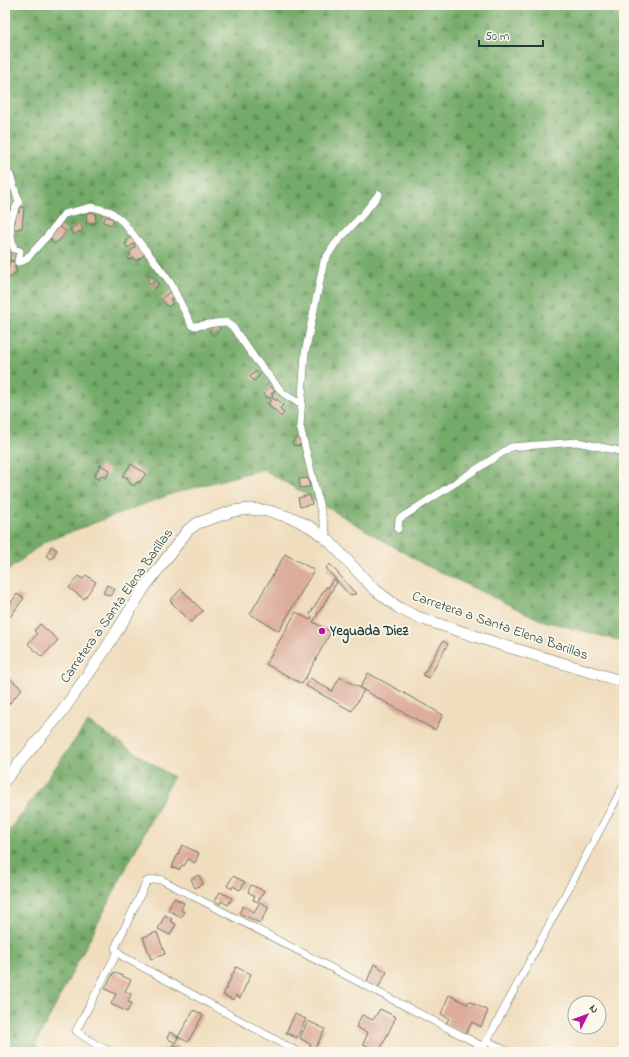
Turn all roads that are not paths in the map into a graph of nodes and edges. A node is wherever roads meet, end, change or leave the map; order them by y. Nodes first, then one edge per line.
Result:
1 (5, 173) edge
2 (379, 194) dead end
3 (301, 404) junction
4 (624, 452) edge
5 (398, 529) dead end
6 (329, 541) junction
7 (624, 682) edge
8 (5, 780) edge
9 (624, 785) edge
10 (118, 951) junction
11 (488, 1040) junction
12 (482, 1050) edge
13 (112, 1052) edge
14 (298, 1052) edge
15 (508, 1052) edge

1 - 3 street
2 - 3 street
3 - 6 street
4 - 5 street
6 - 7 main road, Carretera a Santa Elena Barillas
6 - 8 main road, Carretera a Santa Elena Barillas
9 - 11 street
10 - 12 street
10 - 13 street
10 - 14 street
11 - 12 street
11 - 15 street

